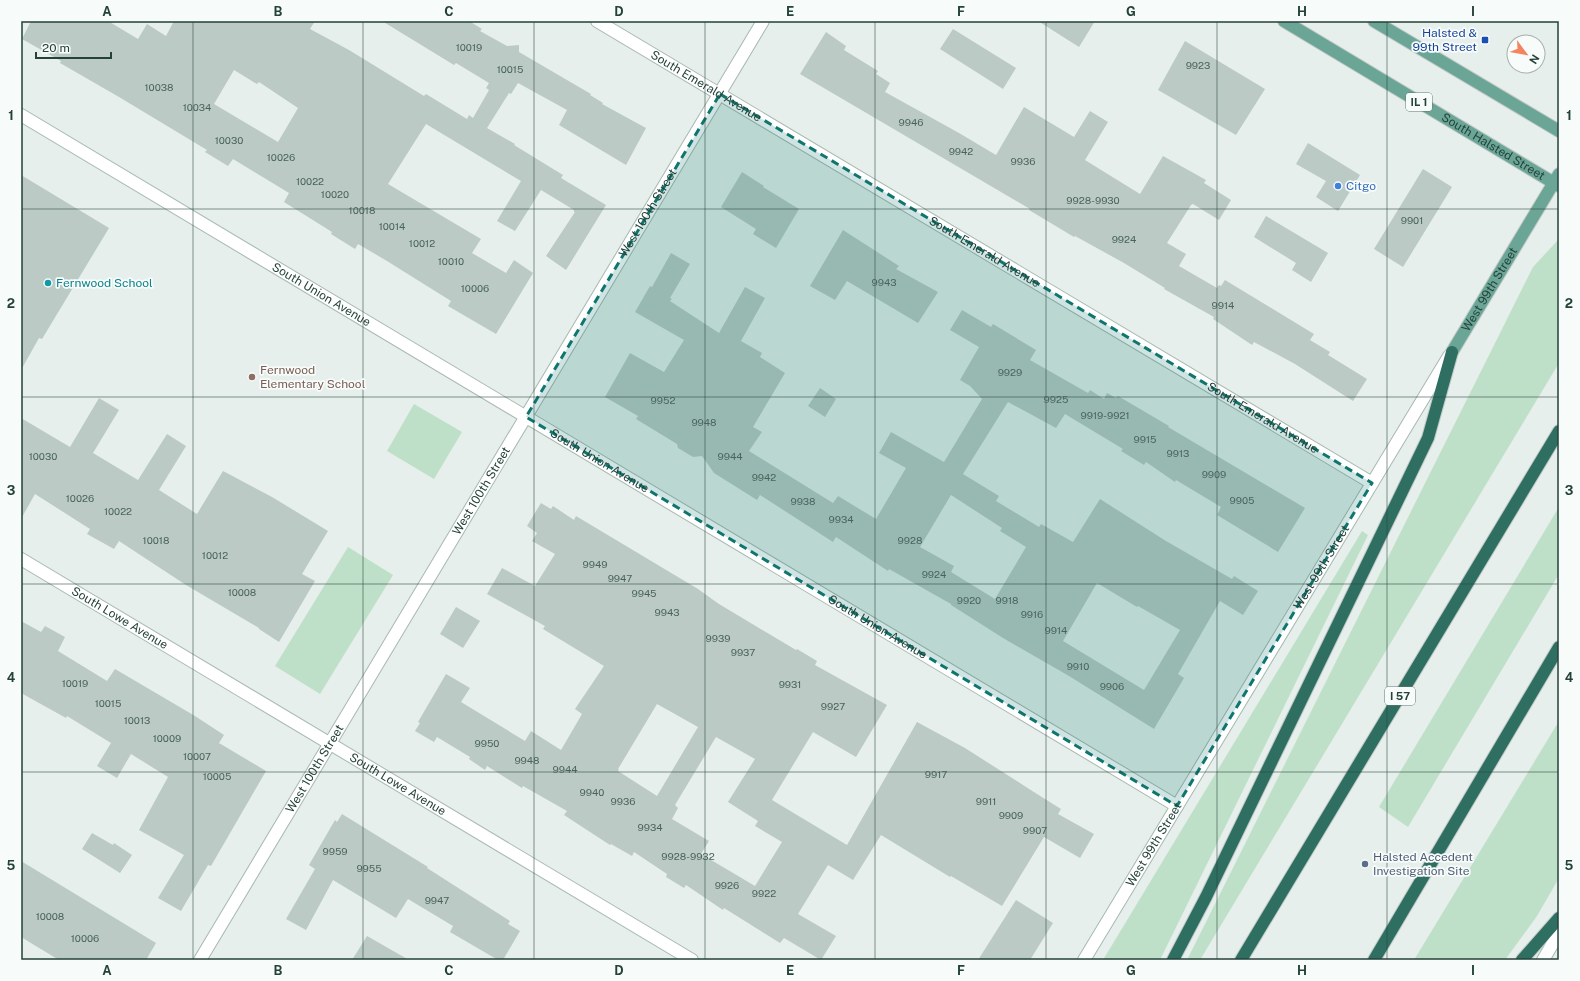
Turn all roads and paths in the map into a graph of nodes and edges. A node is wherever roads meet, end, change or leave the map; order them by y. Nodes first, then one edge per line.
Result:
1 (597, 21) edge
2 (763, 21) edge
3 (1284, 21) edge
4 (1374, 21) edge
5 (720, 94) junction
6 (21, 115) edge
7 (1559, 131) edge
8 (1557, 181) edge
9 (1452, 352) junction
10 (526, 417) junction
11 (1559, 431) edge
12 (1372, 483) junction
13 (21, 558) edge
14 (1559, 647) edge
15 (330, 744) junction
16 (1177, 806) junction
17 (1559, 918) edge
18 (1559, 933) edge
19 (200, 960) edge
20 (692, 960) edge
21 (1084, 960) edge
22 (1173, 960) edge
23 (1241, 960) edge
24 (1374, 960) edge
25 (1522, 960) edge
26 (1543, 960) edge

1 - 5 street, South Emerald Avenue
2 - 5 street, West 100th Street
3 - 8 main road, South Halsted Street / IL 1
4 - 7 main road
5 - 10 street, West 100th Street
5 - 12 street, South Emerald Avenue
6 - 10 street, South Union Avenue
8 - 9 main road, West 99th Street
9 - 12 street, West 99th Street
9 - 22 highway
10 - 15 street, West 100th Street
10 - 16 street, South Union Avenue
11 - 23 highway, I 57
12 - 16 street, West 99th Street
13 - 15 street, South Lowe Avenue
14 - 24 highway
15 - 19 street, West 100th Street
15 - 20 street, South Lowe Avenue
16 - 21 street, West 99th Street
17 - 25 highway
18 - 26 street

